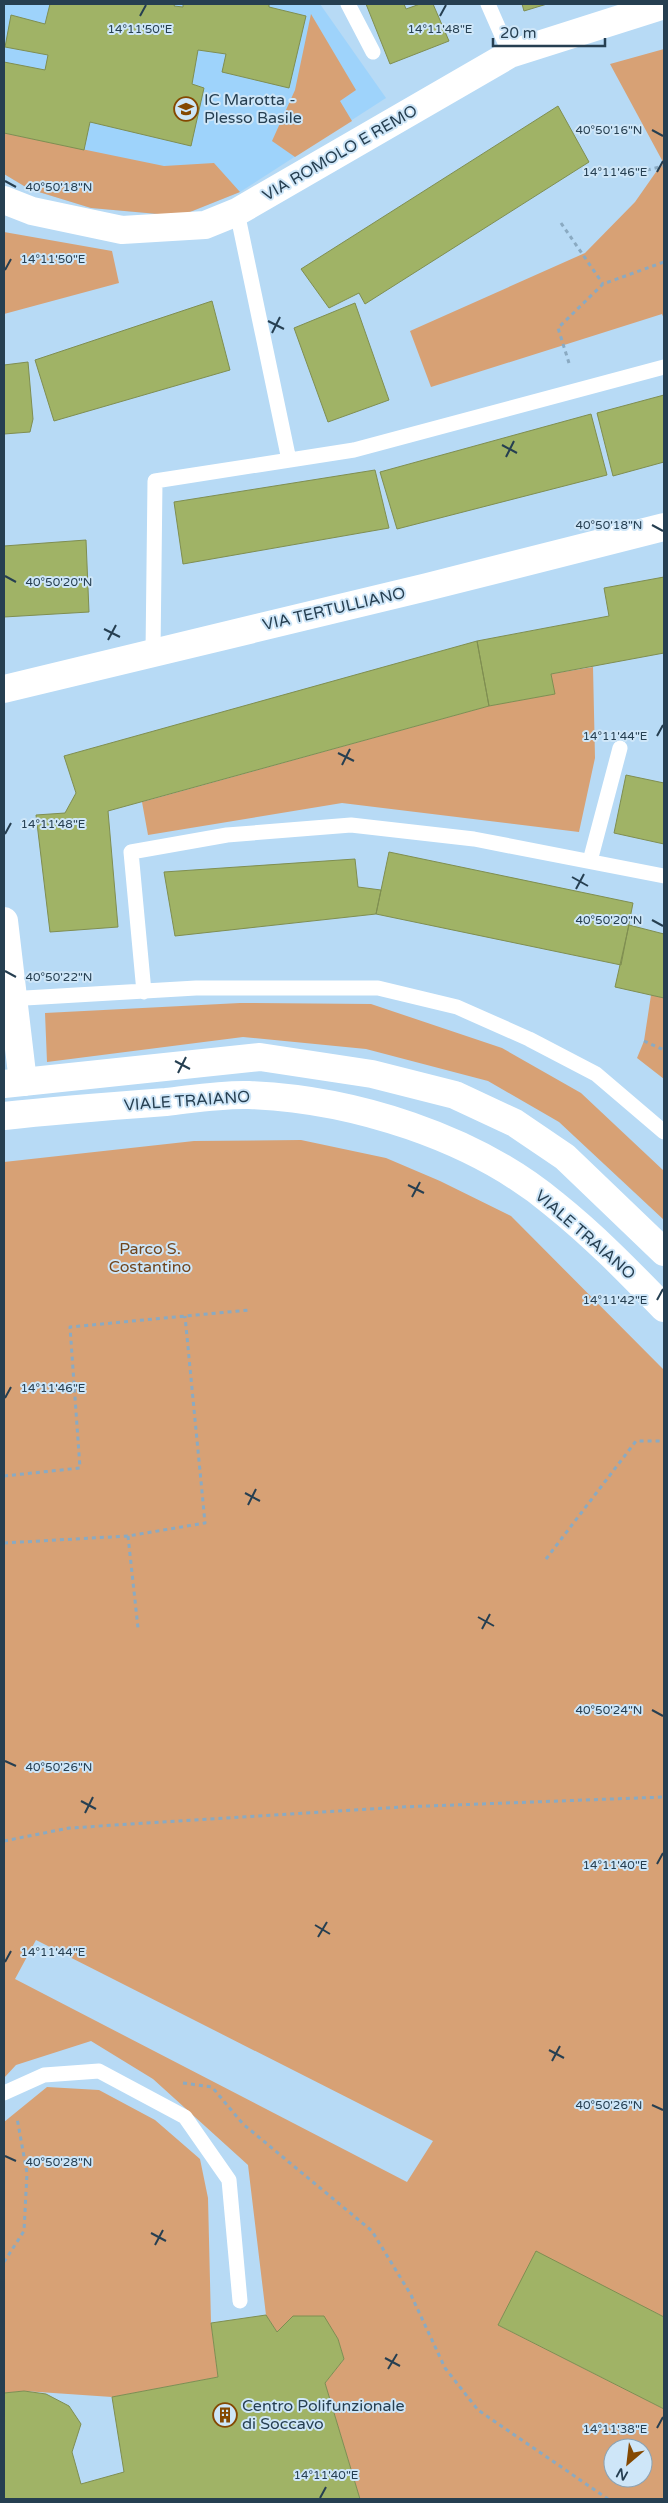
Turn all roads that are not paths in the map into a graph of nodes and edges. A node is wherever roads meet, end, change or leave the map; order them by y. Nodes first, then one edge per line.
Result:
1 (348, 4) edge
2 (488, 4) edge
3 (664, 5) edge
4 (373, 52) dead end
5 (510, 54) junction
6 (4, 200) edge
7 (238, 212) junction
8 (664, 367) edge
9 (288, 460) junction
10 (664, 527) edge
11 (152, 653) junction
12 (4, 688) edge
13 (620, 748) dead end
14 (590, 861) junction
15 (664, 876) edge
16 (4, 921) edge
17 (144, 992) junction
18 (8, 999) edge
19 (13, 1083) edge
20 (14, 1114) edge
21 (664, 1132) edge
22 (664, 1252) edge
23 (664, 1308) edge
24 (4, 2092) edge
25 (240, 2301) dead end

1 - 4 lane
2 - 5 lane
3 - 5 street, VIA ROMOLO E REMO
5 - 7 street, VIA ROMOLO E REMO
6 - 7 street, VIA ROMOLO E REMO
7 - 9 lane
8 - 9 lane
9 - 11 lane
10 - 11 street, VIA TERTULLIANO
11 - 12 street, VIA TERTULLIANO
13 - 14 lane
14 - 15 lane
14 - 17 lane
16 - 18 street
17 - 18 lane
17 - 21 lane
18 - 19 street
19 - 20 street
19 - 22 street, VIALE TRAIANO
20 - 23 street, VIALE TRAIANO
24 - 25 lane

